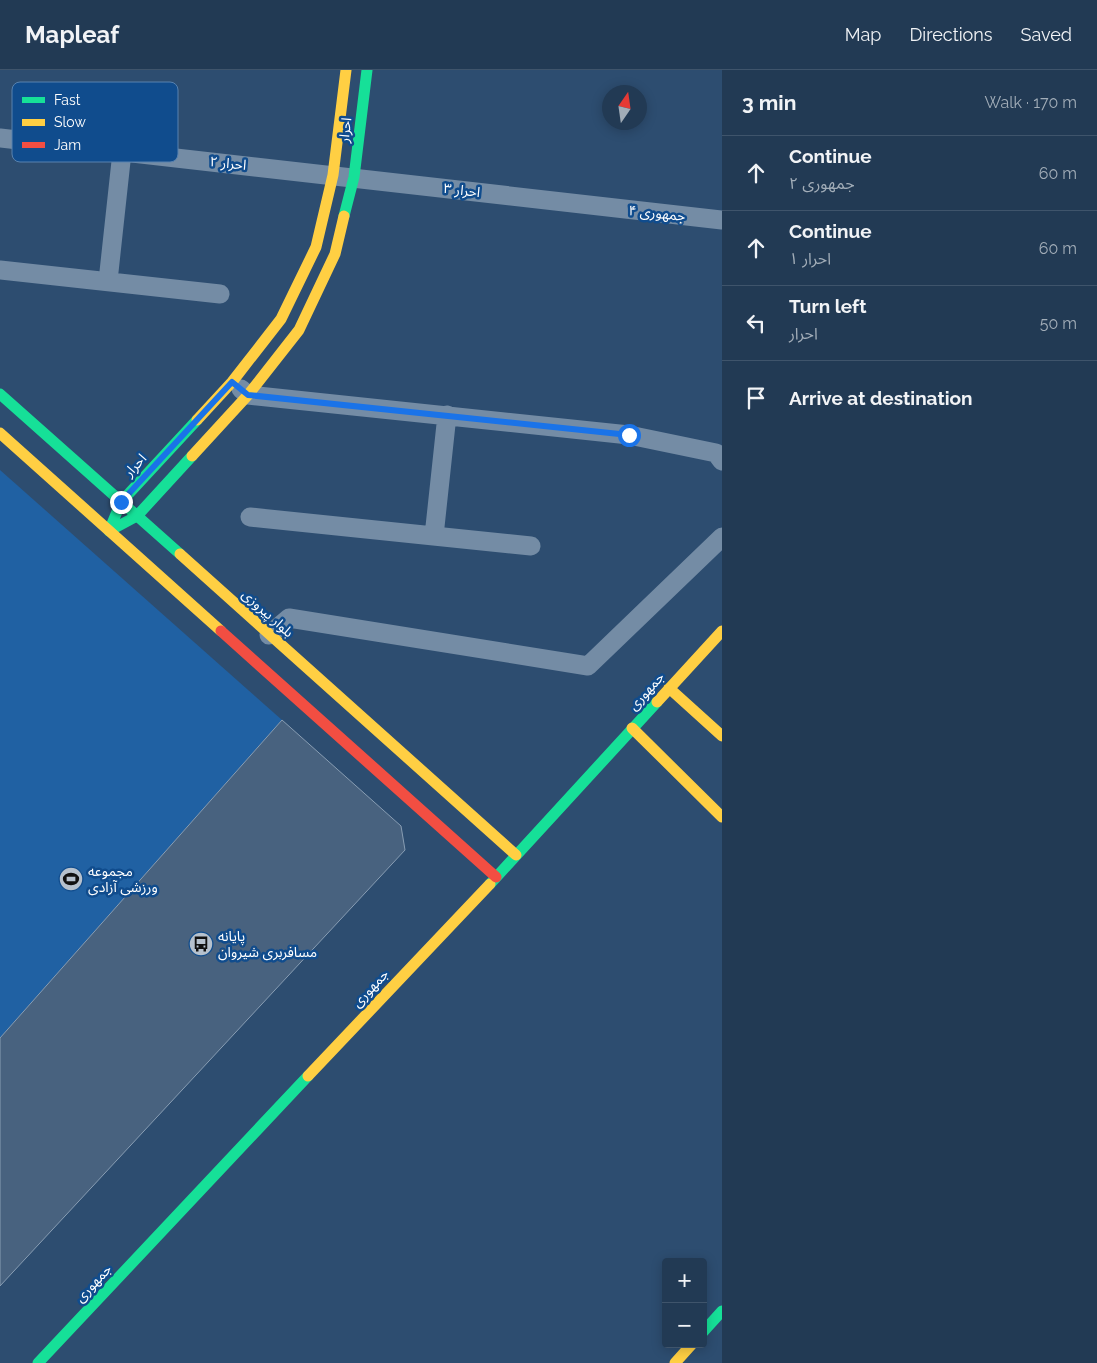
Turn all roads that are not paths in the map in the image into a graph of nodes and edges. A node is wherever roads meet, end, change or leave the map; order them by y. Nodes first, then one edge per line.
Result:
1 (346, 70) edge
2 (367, 70) edge
3 (178, 158) edge
4 (121, 162) edge
5 (333, 175) junction
6 (354, 177) junction
7 (591, 206) joint
8 (722, 220) edge
9 (0, 270) edge
10 (108, 281) junction
11 (220, 294) dead end
12 (232, 382) junction
13 (0, 394) edge
14 (248, 395) junction
15 (447, 415) junction
16 (0, 433) edge
17 (720, 453) edge
18 (121, 502) junction
19 (137, 516) junction
20 (250, 516) dead end
21 (109, 531) junction
22 (434, 536) junction
23 (722, 537) edge
24 (531, 546) dead end
25 (722, 631) edge
26 (269, 635) junction
27 (668, 688) junction
28 (632, 728) junction
29 (722, 736) edge
30 (722, 817) edge
31 (516, 855) junction
32 (496, 877) junction
33 (722, 1311) edge
34 (707, 1328) edge
35 (688, 1348) edge
36 (38, 1363) edge
37 (675, 1363) edge

1 - 5 main road, احرار
2 - 6 main road, احرار
3 - 5 street, احرار ۲
4 - 10 street
5 - 6 street, احرار ۳
5 - 12 main road, احرار
6 - 7 street, احرار ۳
6 - 14 main road, احرار
7 - 8 street, جمهوری ۴
9 - 10 street
10 - 11 street
12 - 14 street
12 - 18 main road, احرار
13 - 18 main road, بلوار پیروزی
14 - 15 street
14 - 19 main road, احرار
15 - 17 street
15 - 22 street
16 - 21 main road
18 - 19 main road, بلوار پیروزی
18 - 21 main road, احرار
19 - 21 main road, احرار
19 - 26 main road, بلوار پیروزی
20 - 22 street
21 - 32 main road
22 - 24 street
23 - 26 street
25 - 27 main road, جمهوری
26 - 31 main road, بلوار پیروزی
27 - 28 main road, جمهوری
27 - 29 main road
28 - 30 main road
28 - 31 main road, جمهوری
31 - 32 main road, جمهوری
32 - 36 main road, جمهوری
33 - 34 main road
35 - 37 main road

